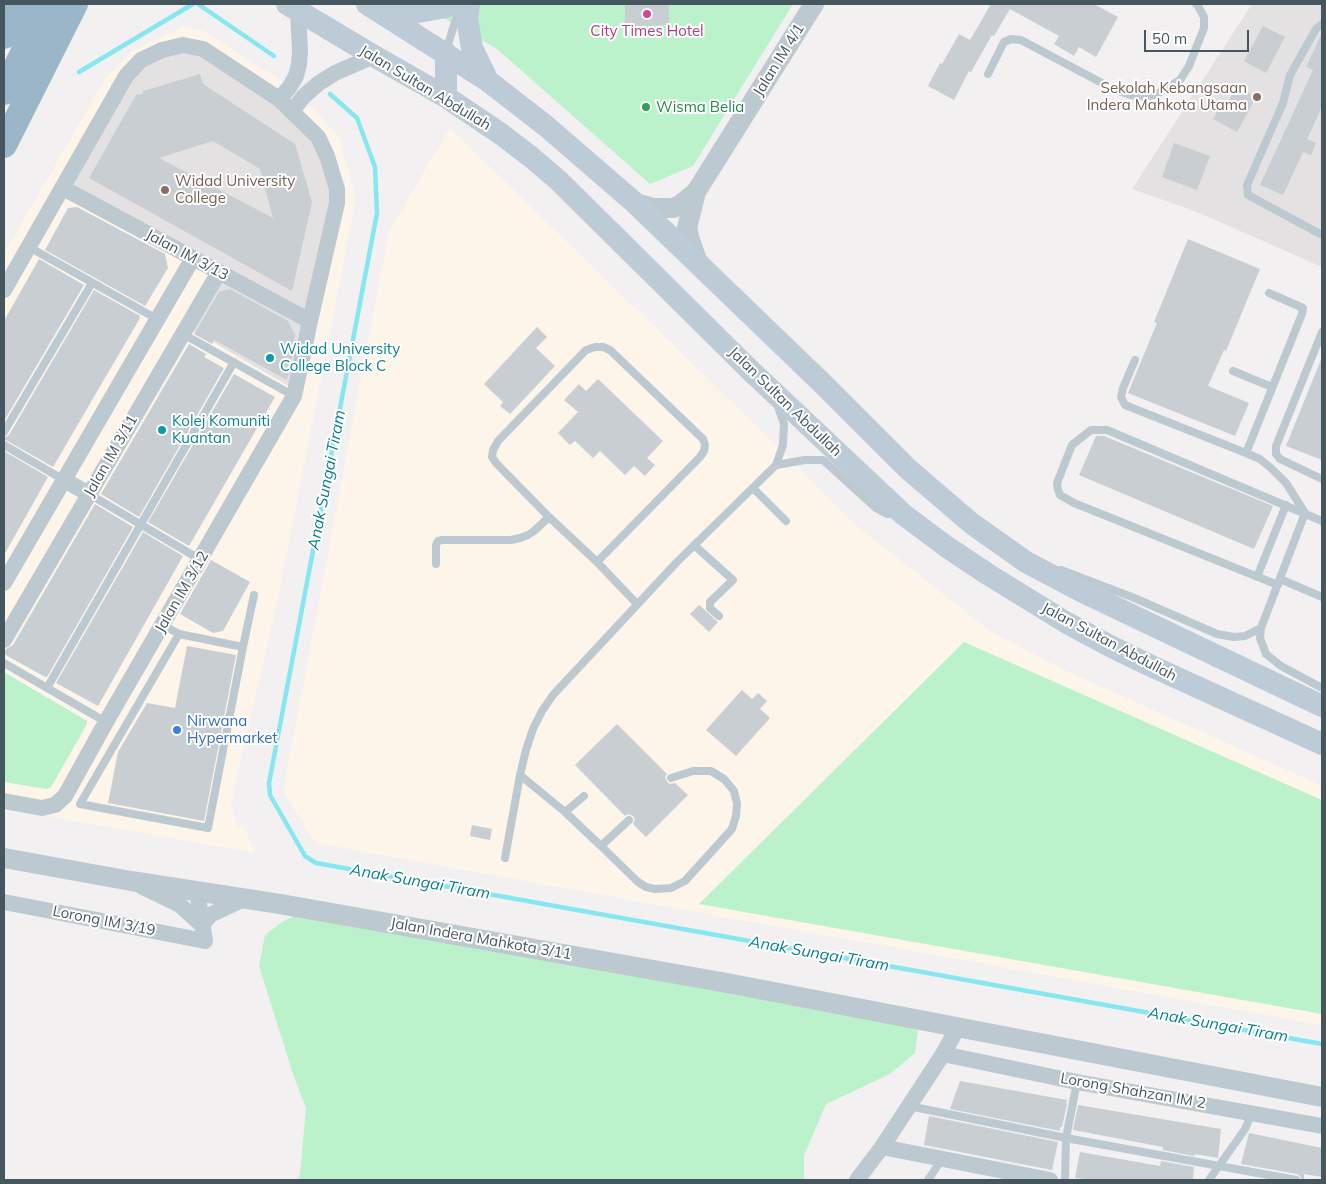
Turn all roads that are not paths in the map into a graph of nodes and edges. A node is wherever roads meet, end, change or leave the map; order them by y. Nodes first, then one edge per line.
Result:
1 (20, 4) edge
2 (47, 4) edge
3 (75, 4) edge
4 (91, 4) edge
5 (452, 4) edge
6 (462, 4) edge
7 (469, 4) edge
8 (814, 4) edge
9 (1196, 4) edge
10 (293, 7) edge
11 (373, 7) edge
12 (1320, 28) edge
13 (4, 36) edge
14 (446, 53) junction
15 (374, 56) junction
16 (46, 61) junction
17 (988, 74) dead end
18 (488, 81) junction
19 (4, 92) edge
20 (446, 97) junction
21 (279, 99) junction
22 (292, 111) junction
23 (4, 145) edge
24 (63, 188) junction
25 (696, 192) junction
26 (635, 202) junction
27 (1322, 235) edge
28 (29, 247) junction
29 (193, 258) junction
30 (698, 263) junction
31 (219, 272) junction
32 (92, 283) junction
33 (4, 290) edge
34 (1269, 293) dead end
35 (157, 319) junction
36 (310, 321) junction
37 (1322, 332) edge
38 (183, 334) junction
39 (1135, 360) dead end
40 (234, 362) junction
41 (751, 371) junction
42 (1233, 371) dead end
43 (1272, 388) junction
44 (294, 396) junction
45 (4, 432) edge
46 (4, 445) edge
47 (1246, 453) junction
48 (776, 465) junction
49 (1322, 479) edge
50 (64, 480) junction
51 (752, 488) junction
52 (89, 494) junction
53 (1286, 505) junction
54 (1305, 513) junction
55 (904, 514) junction
56 (549, 517) junction
57 (786, 521) dead end
58 (1322, 521) edge
59 (141, 525) junction
60 (694, 545) junction
61 (201, 560) junction
62 (597, 562) junction
63 (1026, 562) junction
64 (436, 564) dead end
65 (1257, 577) junction
66 (1279, 582) junction
67 (4, 583) edge
68 (254, 595) dead end
69 (1322, 597) edge
70 (637, 604) junction
71 (719, 616) dead end
72 (163, 625) junction
73 (1261, 628) junction
74 (178, 634) junction
75 (4, 640) edge
76 (243, 647) junction
77 (4, 662) edge
78 (47, 688) junction
79 (1322, 688) edge
80 (1322, 706) edge
81 (106, 722) junction
82 (1322, 744) edge
83 (520, 775) junction
84 (671, 778) dead end
85 (584, 796) dead end
86 (4, 801) edge
87 (565, 812) junction
88 (629, 820) dead end
89 (601, 846) junction
90 (505, 858) dead end
91 (7, 859) edge
92 (131, 881) junction
93 (197, 891) junction
94 (247, 898) junction
95 (4, 902) edge
96 (203, 933) junction
97 (958, 1027) junction
98 (943, 1054) junction
99 (1078, 1082) junction
100 (1322, 1097) edge
101 (909, 1106) junction
102 (1252, 1113) junction
103 (1322, 1126) edge
104 (1066, 1138) junction
105 (882, 1147) junction
106 (942, 1159) junction
107 (1220, 1166) junction
108 (1010, 1177) edge
109 (857, 1180) edge
110 (928, 1180) edge
111 (1050, 1180) edge
112 (1066, 1180) edge
113 (1209, 1180) edge
114 (1296, 1180) edge

1 - 13 highway
2 - 19 highway
3 - 16 highway
4 - 16 highway
5 - 11 main road
6 - 14 lane
7 - 18 main road
8 - 25 street, Jalan IM 4/1
9 - 17 lane
10 - 15 main road, Jalan Sultan Abdullah
10 - 21 street
11 - 14 main road
12 - 27 lane
14 - 18 main road
14 - 20 main road
15 - 20 main road, Jalan Sultan Abdullah
15 - 22 street
16 - 23 highway
18 - 26 main road
20 - 41 main road, Jalan Sultan Abdullah
21 - 22 street, Jalan IM 3/12
21 - 24 street, Jalan IM 3/12
22 - 36 street, Jalan IM 3/12
24 - 28 street, Jalan IM 3/12
24 - 29 street, Jalan IM 3/13
25 - 26 street, Jalan IM 4/1
25 - 30 street, Jalan IM 4/1
26 - 30 main road
28 - 32 lane
28 - 33 street, Jalan IM 3/12
29 - 31 street, Jalan IM 3/13
29 - 35 street, Jalan IM 3/11
30 - 63 main road
31 - 36 street, Jalan IM 3/13
31 - 38 street, Jalan IM 3/11
32 - 35 lane
32 - 45 lane
34 - 43 lane
35 - 50 street, Jalan IM 3/11
36 - 44 street, Jalan IM 3/12
37 - 49 lane
38 - 40 lane
38 - 52 street, Jalan IM 3/11
39 - 47 lane
40 - 44 lane
40 - 59 lane
41 - 48 lane
41 - 55 main road, Jalan Sultan Abdullah
42 - 43 lane
43 - 47 lane
44 - 61 street, Jalan IM 3/12
46 - 50 lane
47 - 54 lane
48 - 51 lane
48 - 55 lane
50 - 52 street
50 - 67 street, Jalan IM 3/11
51 - 57 lane
51 - 60 lane
52 - 59 lane
52 - 75 street, Jalan IM 3/11
53 - 54 lane
53 - 65 lane
53 - 65 lane
54 - 58 lane
54 - 66 lane
55 - 82 main road, Jalan Sultan Abdullah
56 - 62 lane
56 - 62 lane
56 - 64 lane
59 - 61 lane
59 - 78 lane
60 - 70 lane
60 - 71 lane
61 - 72 street, Jalan IM 3/12
62 - 70 lane
63 - 73 lane
63 - 80 main road
65 - 66 lane
66 - 69 lane
66 - 73 lane
68 - 76 lane
70 - 83 lane
72 - 74 lane
72 - 81 street, Jalan IM 3/12
73 - 79 lane
74 - 76 lane
74 - 76 lane
77 - 78 lane
78 - 81 lane
81 - 86 street, Jalan IM 3/12
83 - 87 lane
83 - 90 lane
84 - 89 lane
85 - 87 lane
87 - 89 lane
88 - 89 lane
91 - 92 street, Jalan Indera Mahkota 3/11
92 - 93 street, Jalan Indera Mahkota 3/11
92 - 96 street
93 - 94 street, Jalan Indera Mahkota 3/11
93 - 96 street
94 - 96 street
94 - 97 street, Jalan Indera Mahkota 3/11
95 - 96 street, Lorong IM 3/19
97 - 98 street
97 - 100 street, Jalan Indera Mahkota 3/11
98 - 99 street, Lorong Shahzan IM 2
98 - 101 street
99 - 102 street, Lorong Shahzan IM 2
99 - 104 lane
101 - 104 lane
101 - 105 street
102 - 103 street, Lorong Shahzan IM 2
102 - 107 lane
104 - 107 lane
104 - 112 lane
105 - 106 street
105 - 109 street
106 - 108 street
106 - 110 lane
107 - 113 lane
107 - 114 lane
108 - 111 street

